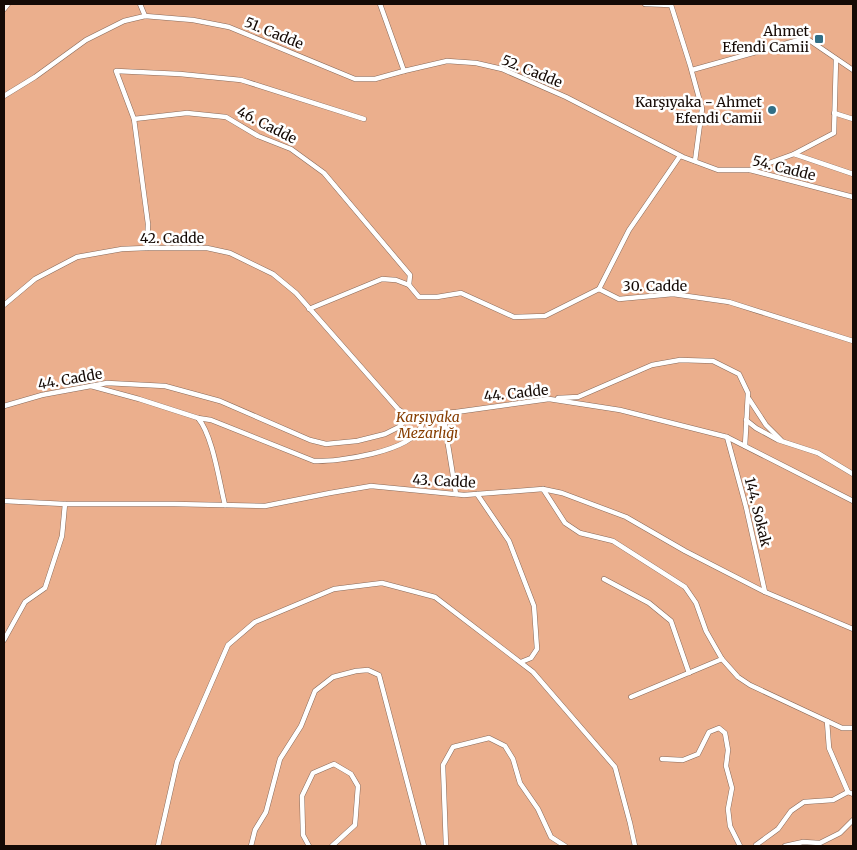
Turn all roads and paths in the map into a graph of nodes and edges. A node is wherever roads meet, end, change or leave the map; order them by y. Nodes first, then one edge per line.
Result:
1 (8, 4) edge
2 (140, 4) edge
3 (380, 4) edge
4 (645, 4) edge
5 (4, 9) edge
6 (145, 16) junction
7 (836, 59) junction
8 (692, 70) junction
9 (853, 70) edge
10 (404, 71) junction
11 (4, 96) edge
12 (834, 114) junction
13 (853, 119) edge
14 (134, 120) junction
15 (364, 120) dead end
16 (794, 154) junction
17 (680, 156) junction
18 (695, 161) junction
19 (750, 170) junction
20 (853, 174) edge
21 (853, 197) edge
22 (147, 248) junction
23 (409, 285) junction
24 (599, 289) junction
25 (4, 304) edge
26 (309, 309) junction
27 (853, 341) edge
28 (87, 386) junction
29 (748, 398) junction
30 (549, 399) junction
31 (4, 406) edge
32 (442, 414) junction
33 (408, 416) junction
34 (422, 416) junction
35 (198, 418) junction
36 (746, 420) junction
37 (727, 437) junction
38 (783, 442) junction
39 (745, 446) junction
40 (853, 474) edge
41 (543, 489) junction
42 (456, 494) junction
43 (477, 494) junction
44 (4, 501) edge
45 (853, 501) edge
46 (65, 504) junction
47 (224, 505) junction
48 (604, 578) dead end
49 (765, 592) junction
50 (853, 629) edge
51 (4, 640) edge
52 (722, 659) junction
53 (521, 662) junction
54 (689, 673) junction
55 (631, 697) dead end
56 (827, 721) junction
57 (853, 728) edge
58 (662, 759) dead end
59 (851, 793) edge
60 (853, 820) edge
61 (756, 845) dead end
62 (820, 845) edge
63 (158, 846) edge
64 (251, 846) edge
65 (309, 846) edge
66 (332, 846) edge
67 (424, 846) edge
68 (446, 846) edge
69 (565, 846) edge
70 (635, 846) edge
71 (740, 846) edge
72 (785, 846) edge

1 - 5 lane
2 - 6 lane
3 - 10 lane
4 - 8 lane
6 - 10 lane, 51. Cadde
6 - 11 lane, 51. Cadde
7 - 8 lane
7 - 9 lane
7 - 12 lane
8 - 18 lane
10 - 17 lane, 52. Cadde
12 - 13 lane
12 - 16 lane
14 - 15 lane
14 - 22 lane
14 - 23 lane, 46. Cadde
16 - 19 lane
16 - 20 lane
17 - 18 lane, 54. Cadde
17 - 24 lane
18 - 19 lane, 54. Cadde
19 - 21 lane, 54. Cadde
22 - 25 lane, 42. Cadde
22 - 26 lane, 42. Cadde
23 - 24 lane
23 - 26 lane
24 - 27 lane, 30. Cadde
26 - 33 lane, 42. Cadde
28 - 31 lane, 44. Cadde
28 - 33 lane, 44. Cadde
28 - 35 lane
29 - 30 lane
29 - 36 lane
29 - 38 lane
30 - 32 lane, 44. Cadde
30 - 37 lane, 44. Cadde
32 - 34 lane, 44. Cadde
32 - 42 lane
33 - 34 lane, 44. Cadde
34 - 35 lane
35 - 47 lane
36 - 38 lane
36 - 39 lane
37 - 39 lane, 44. Cadde
37 - 49 lane, 144. Sokak
38 - 40 lane
39 - 45 lane, 44. Cadde
41 - 43 lane, 43. Cadde
41 - 49 lane, 43. Cadde
41 - 52 lane
42 - 43 lane, 43. Cadde
42 - 47 lane, 43. Cadde
43 - 53 lane
44 - 46 lane, 43. Cadde
46 - 47 lane, 43. Cadde
46 - 51 lane
48 - 54 lane
49 - 50 lane, 43. Cadde
52 - 54 lane
52 - 56 lane
53 - 63 lane
53 - 70 lane
54 - 55 lane
56 - 57 lane
56 - 59 lane
58 - 71 lane
59 - 61 lane
60 - 62 lane
62 - 72 lane
64 - 67 lane
65 - 66 lane
68 - 69 lane

